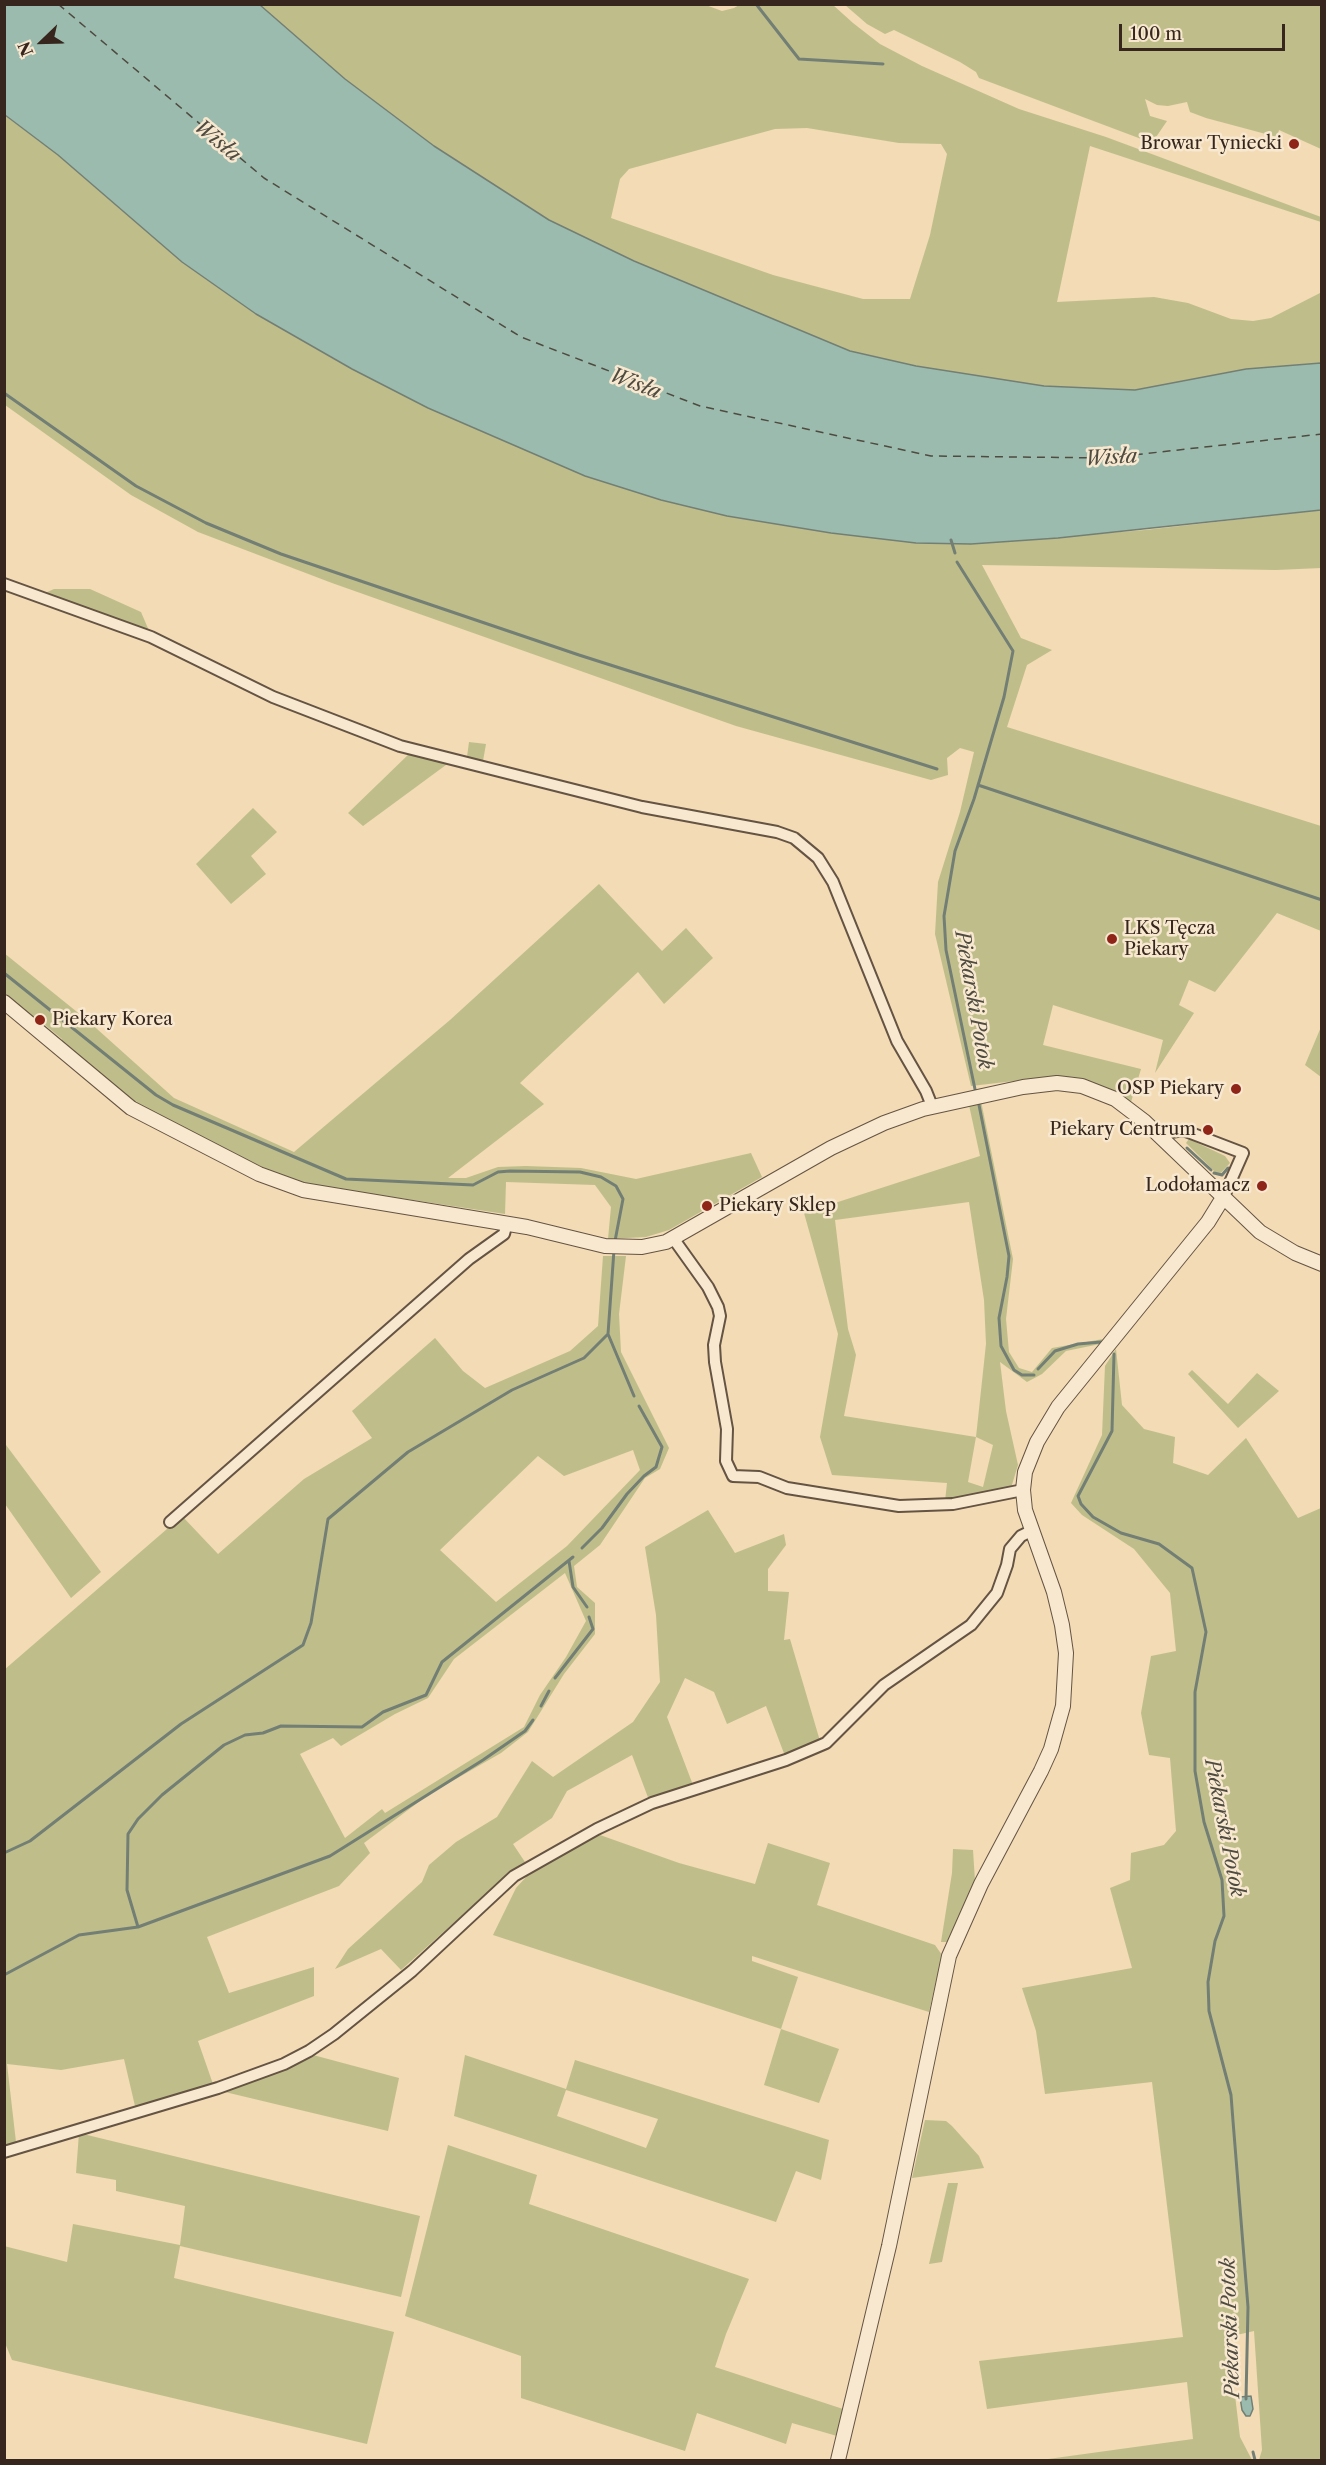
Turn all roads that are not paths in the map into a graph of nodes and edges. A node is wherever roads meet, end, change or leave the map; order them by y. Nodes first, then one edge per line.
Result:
1 (4, 584) edge
2 (4, 1002) edge
3 (932, 1106) junction
4 (1163, 1137) junction
5 (1224, 1196) junction
6 (507, 1223) junction
7 (674, 1238) junction
8 (1322, 1264) edge
9 (1023, 1490) junction
10 (170, 1522) dead end
11 (1031, 1531) junction
12 (4, 2152) edge
13 (838, 2460) edge

1 - 3 street
2 - 6 street
3 - 4 street
3 - 7 street
4 - 5 street
4 - 5 street
5 - 8 street
5 - 9 street
6 - 7 street
6 - 10 street
7 - 9 street
9 - 11 street
11 - 12 street
11 - 13 street

